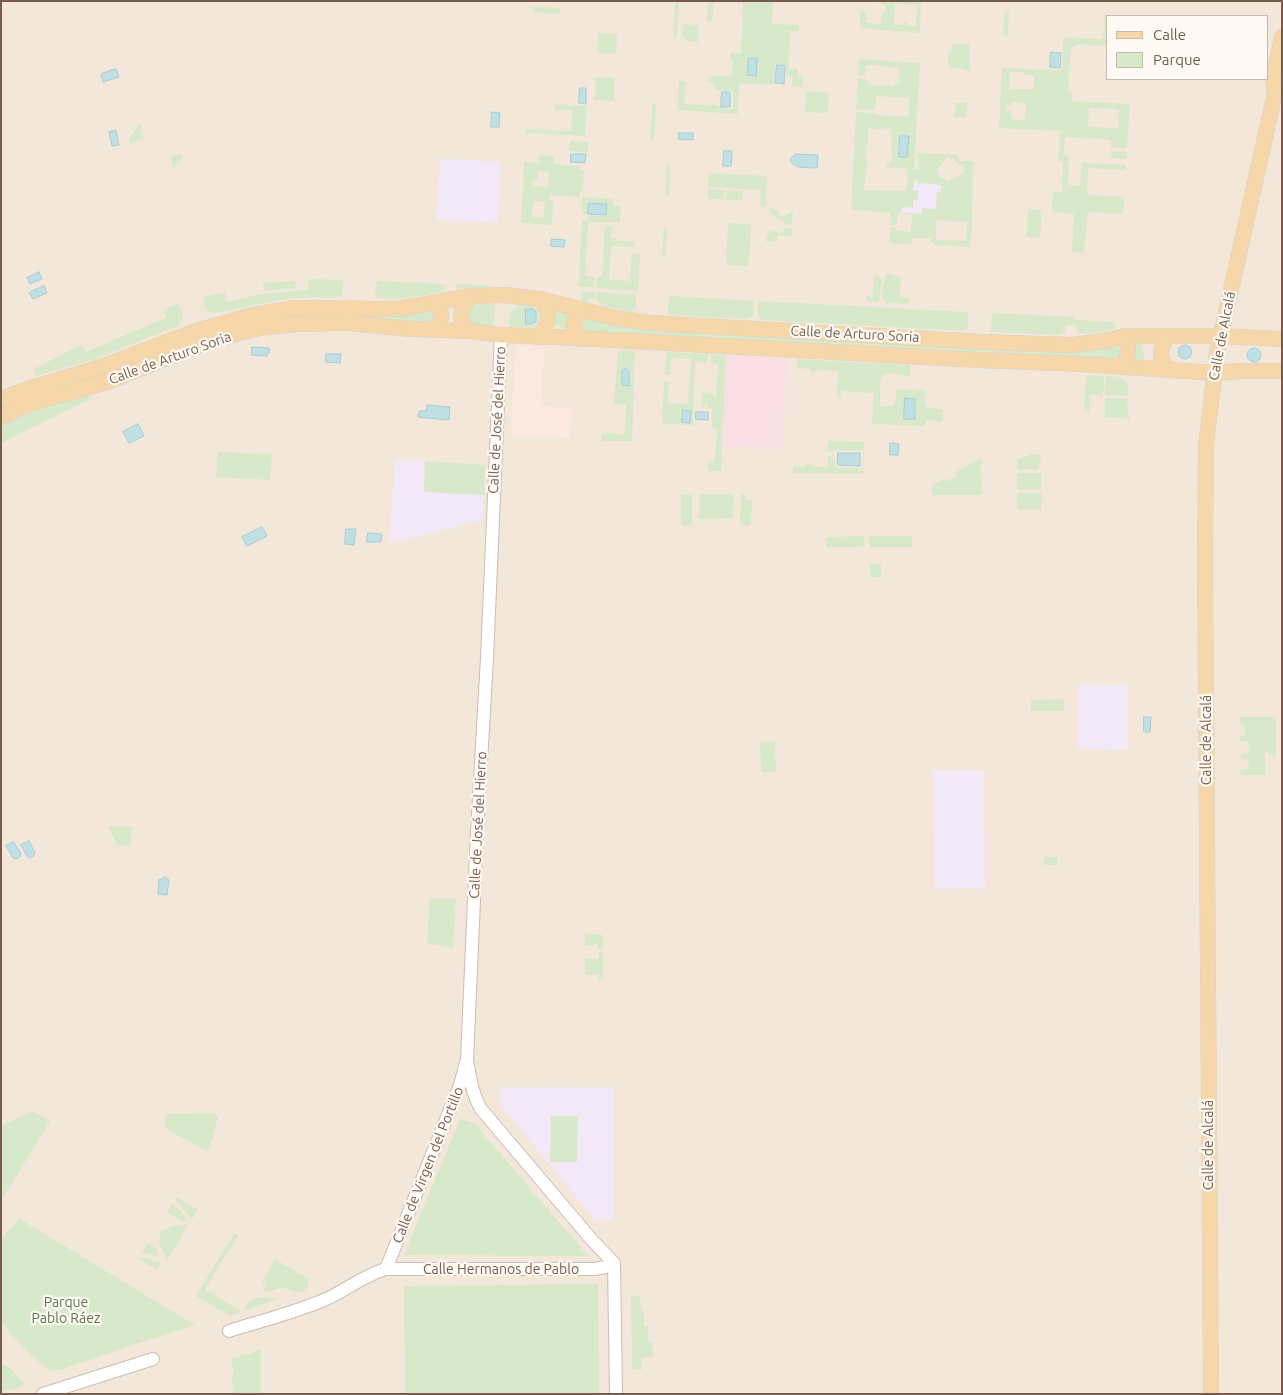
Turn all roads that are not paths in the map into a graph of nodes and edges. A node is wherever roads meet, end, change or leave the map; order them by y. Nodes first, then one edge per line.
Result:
1 (1282, 37) edge
2 (1279, 88) edge
3 (471, 296) junction
4 (540, 298) junction
5 (433, 303) junction
6 (585, 310) junction
7 (433, 330) junction
8 (469, 331) junction
9 (501, 335) junction
10 (1126, 336) junction
11 (1170, 336) junction
12 (1220, 336) junction
13 (537, 337) junction
14 (581, 339) junction
15 (1281, 340) edge
16 (1120, 367) junction
17 (1168, 369) junction
18 (1280, 369) edge
19 (1214, 373) junction
20 (1, 399) edge
21 (1, 417) edge
22 (467, 1060) junction
23 (614, 1263) junction
24 (386, 1269) junction
25 (229, 1331) dead end
26 (154, 1359) dead end
27 (46, 1393) edge
28 (616, 1394) edge
29 (1211, 1394) edge

1 - 2 main road, Calle de Alcalá
2 - 12 main road, Calle de Alcalá
3 - 4 main road, Calle de Arturo Soria
3 - 5 main road, Calle de Arturo Soria
3 - 8 main road
4 - 6 main road, Calle de Arturo Soria
4 - 13 main road
5 - 7 main road
5 - 20 main road, Calle de Arturo Soria
6 - 10 main road, Calle de Arturo Soria
6 - 14 main road
7 - 8 main road, Calle de Arturo Soria
7 - 21 main road, Calle de Arturo Soria
8 - 9 main road, Calle de Arturo Soria
9 - 13 main road, Calle de Arturo Soria
9 - 22 street, Calle de José del Hierro
10 - 11 main road, Calle de Arturo Soria
10 - 16 main road
11 - 12 main road, Calle de Arturo Soria
11 - 17 main road
12 - 15 main road, Calle de Arturo Soria
12 - 19 main road, Calle de Alcalá
13 - 14 main road, Calle de Arturo Soria
14 - 16 main road, Calle de Arturo Soria
16 - 17 main road, Calle de Arturo Soria
17 - 19 main road, Calle de Arturo Soria
18 - 19 main road, Calle de Arturo Soria
19 - 29 main road, Calle de Alcalá
22 - 23 street, Calle de José del Hierro
22 - 24 street, Calle de Virgen del Portillo
23 - 24 street, Calle Hermanos de Pablo
23 - 28 street
24 - 25 street
26 - 27 street

